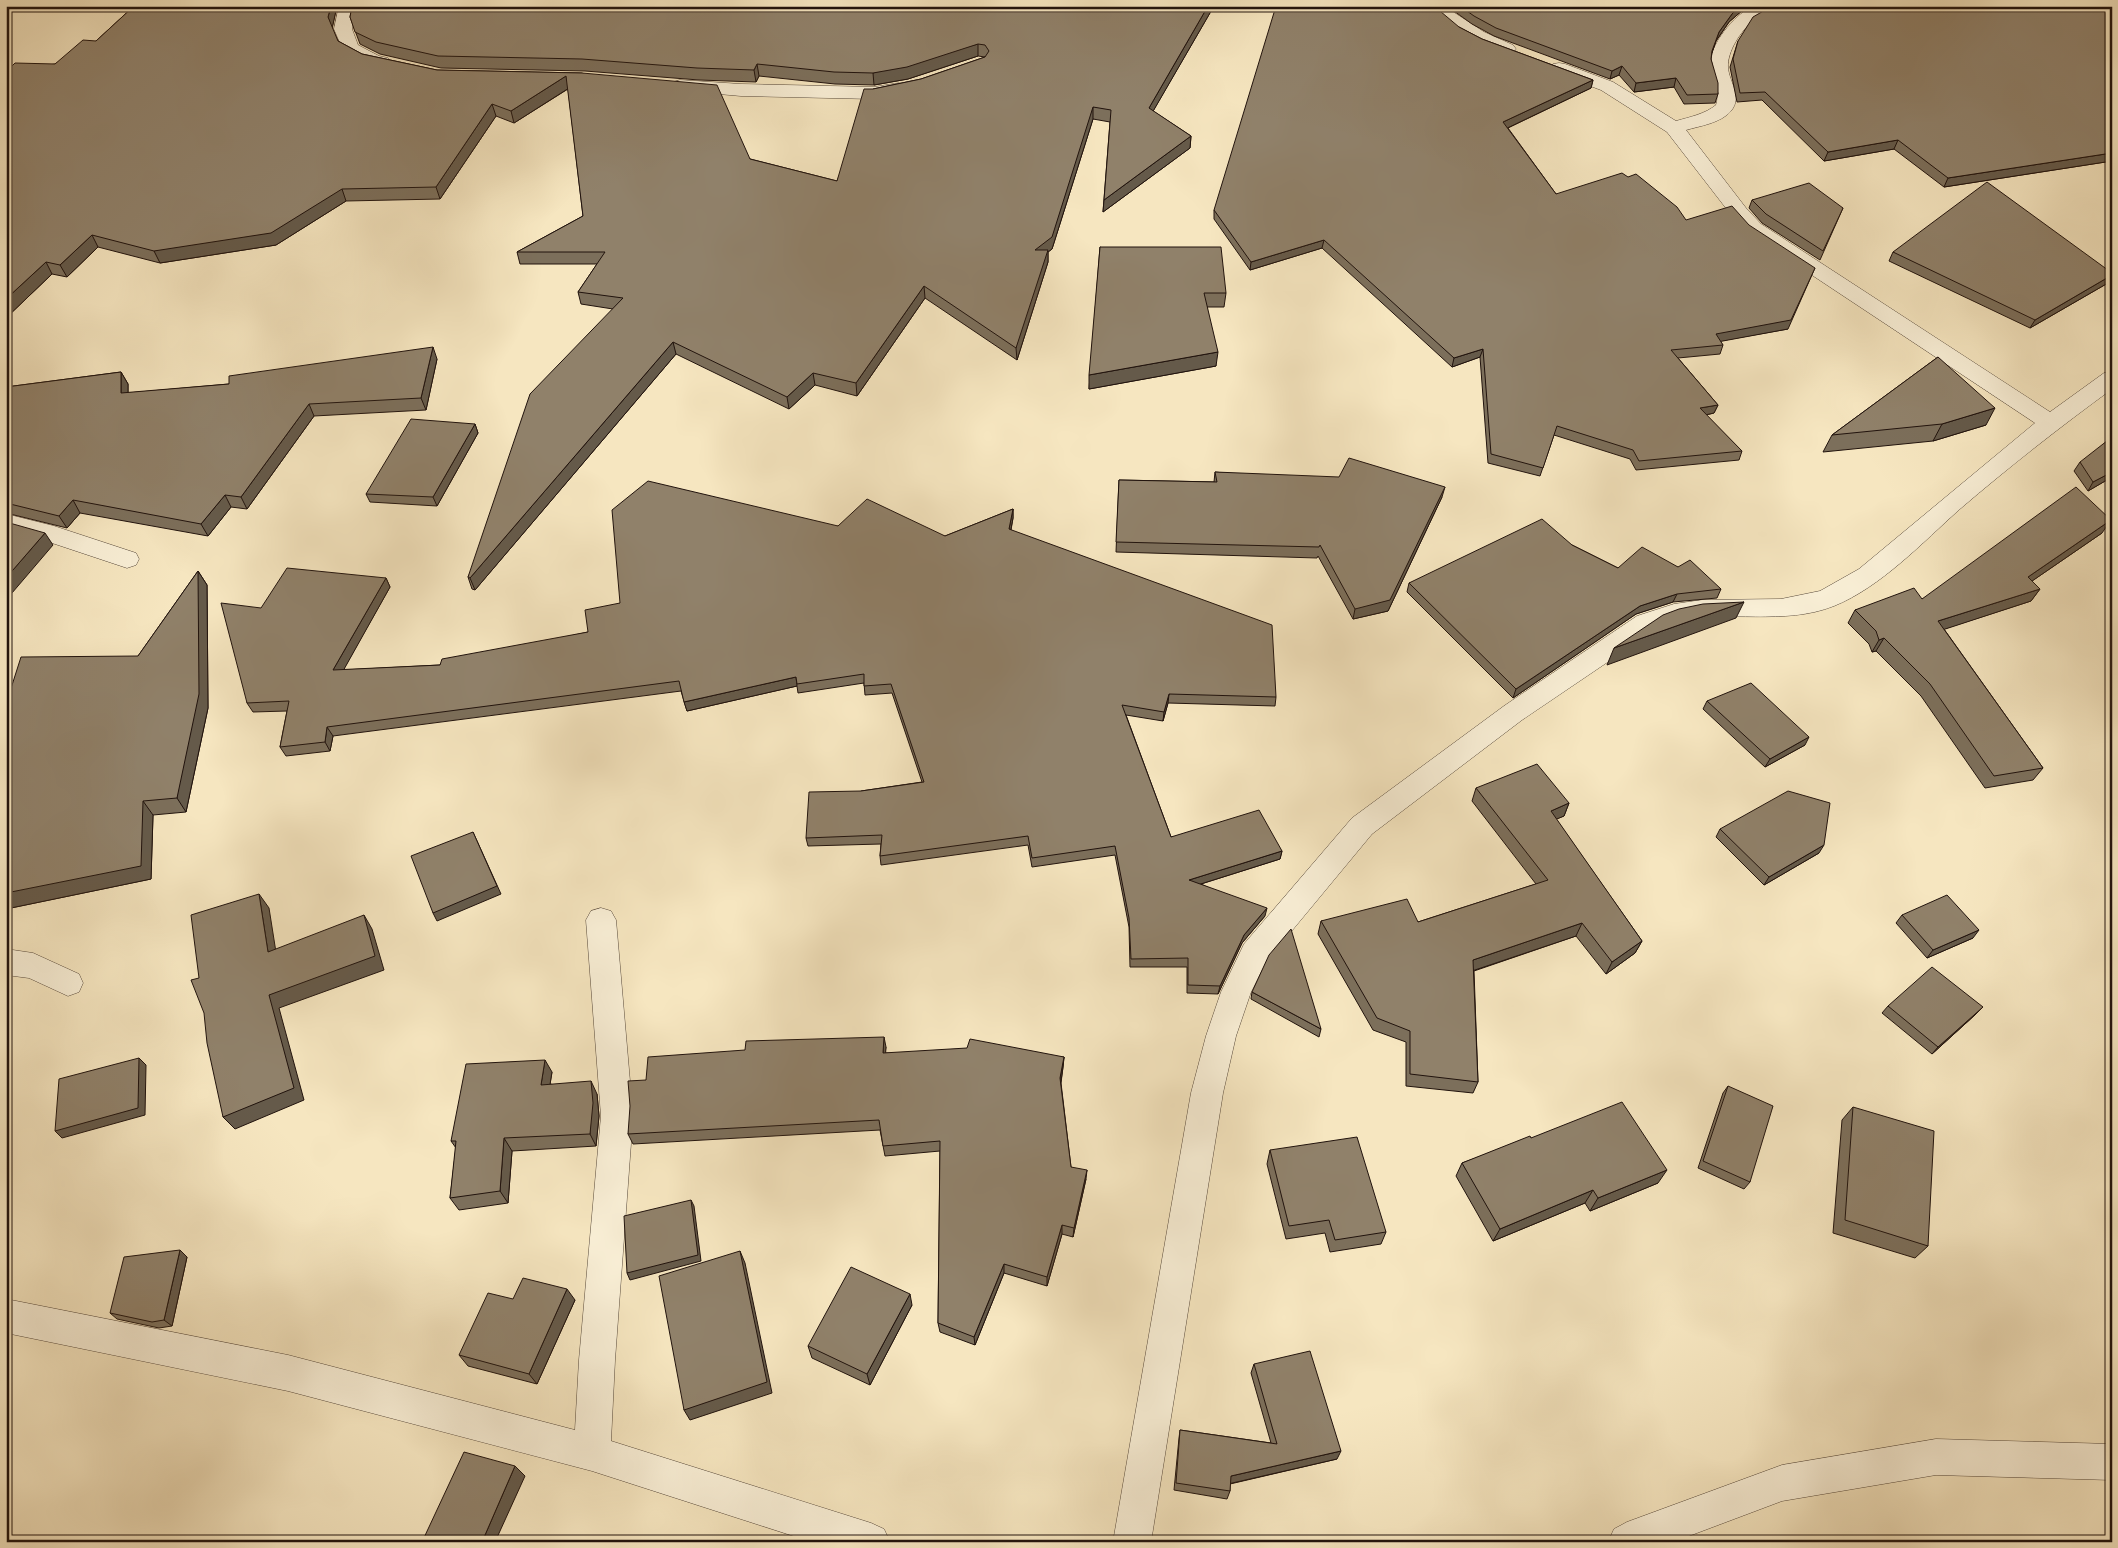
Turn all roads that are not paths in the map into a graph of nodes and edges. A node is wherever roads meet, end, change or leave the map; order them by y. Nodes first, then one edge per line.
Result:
1 (348, 6) edge
2 (1433, 6) edge
3 (1767, 6) edge
4 (1524, 56) edge
5 (1543, 62) edge
6 (402, 67) edge
7 (662, 84) edge
8 (914, 85) edge
9 (1674, 128) junction
10 (2112, 378) edge
11 (2050, 423) junction
12 (6, 522) edge
13 (127, 559) dead end
14 (601, 920) dead end
15 (6, 962) edge
16 (68, 983) dead end
17 (6, 1316) edge
18 (592, 1453) junction
19 (2112, 1462) edge
20 (871, 1542) edge
21 (1132, 1542) edge
22 (1626, 1542) edge

1 - 6 street
2 - 4 street
3 - 9 street
5 - 9 street
7 - 8 street
9 - 11 street
10 - 11 street
11 - 21 street
12 - 13 street
14 - 18 street
15 - 16 street
17 - 18 street
18 - 20 street
19 - 22 street

